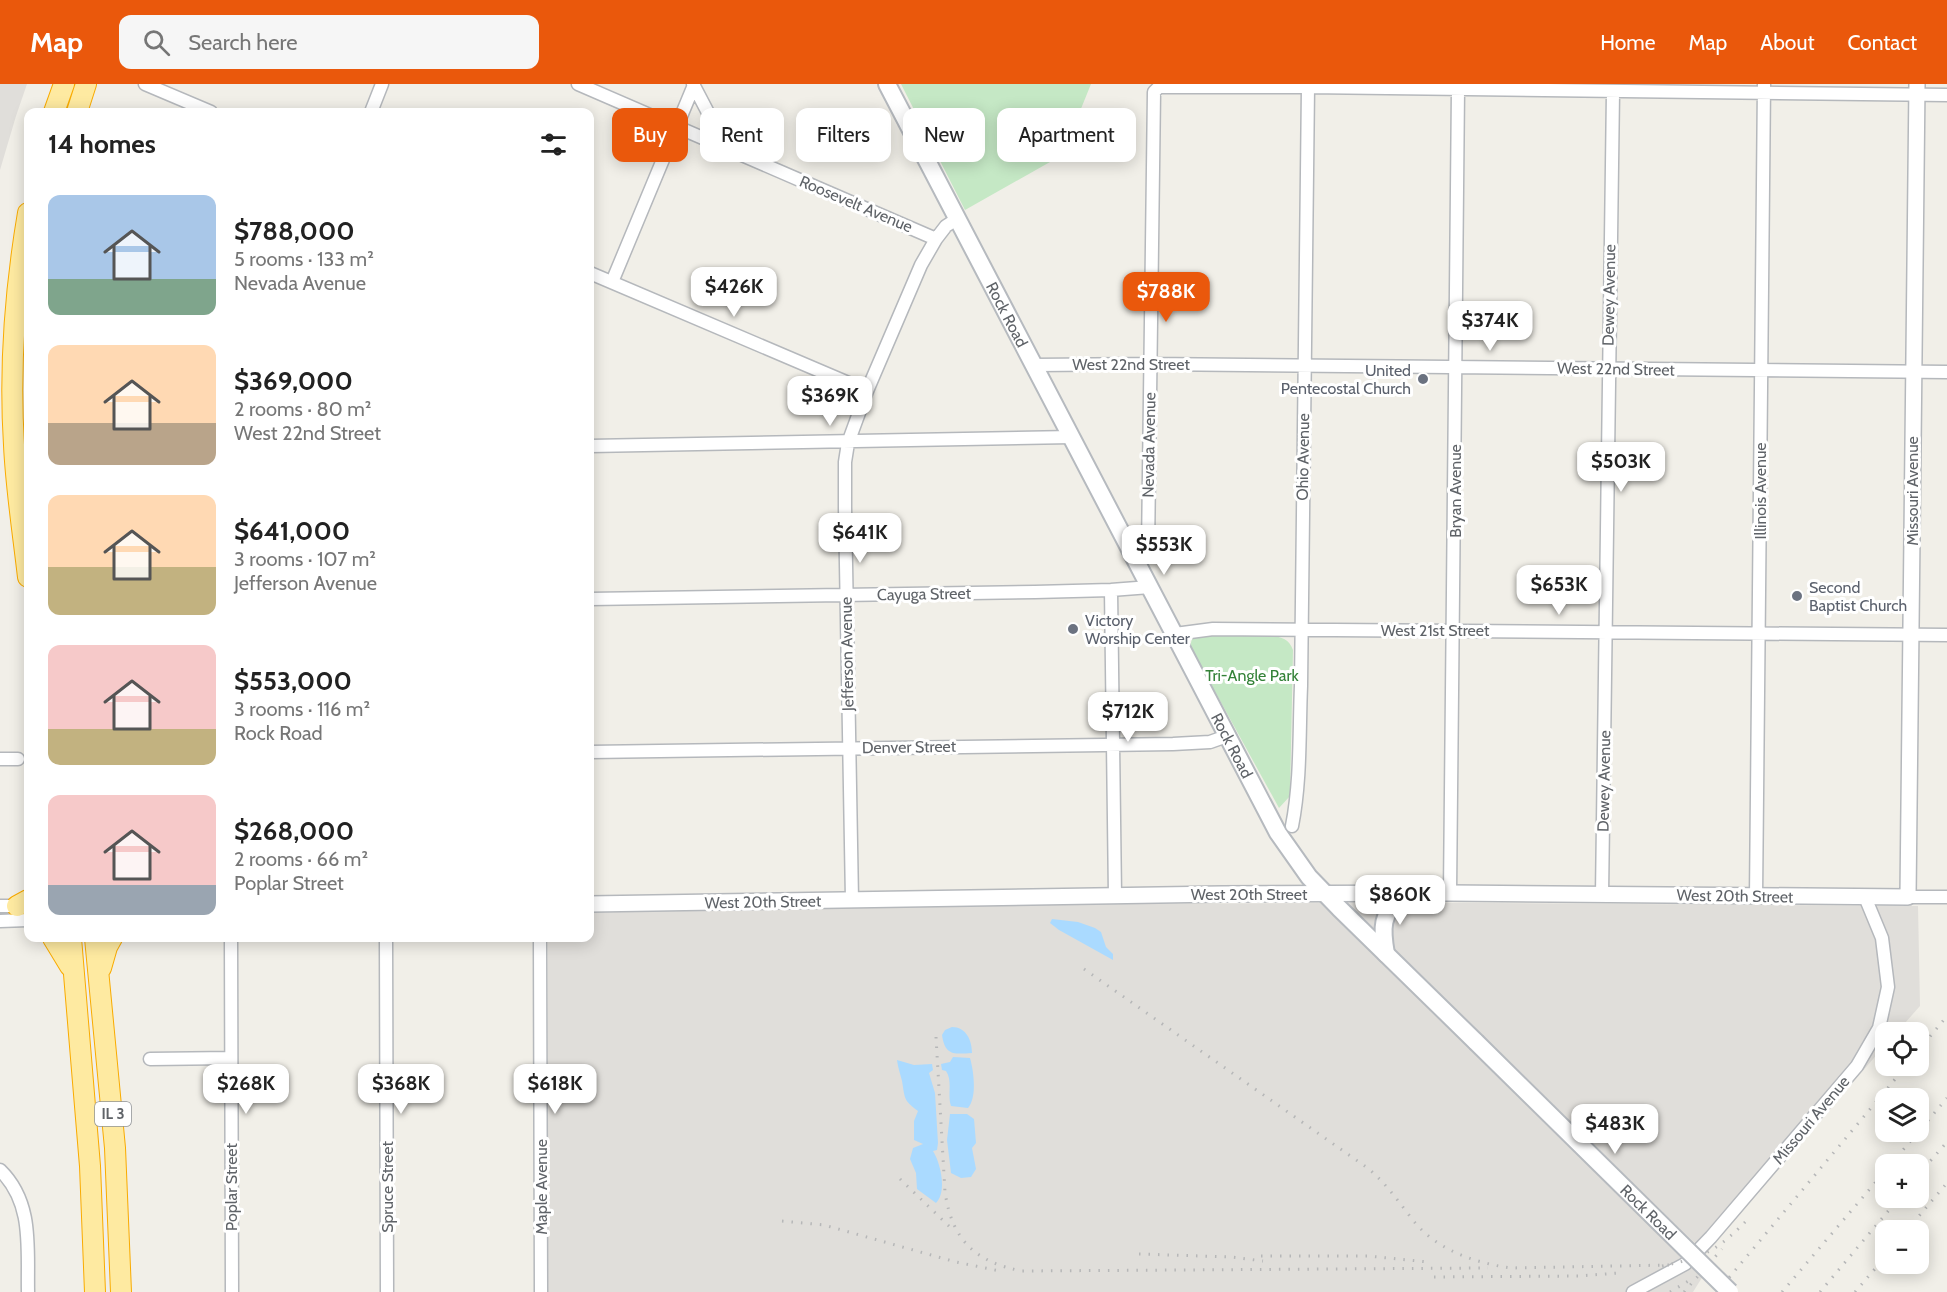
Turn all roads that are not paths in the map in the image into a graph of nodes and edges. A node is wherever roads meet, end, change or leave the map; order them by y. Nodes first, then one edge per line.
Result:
1 (64, 84) edge
2 (86, 84) edge
3 (145, 84) edge
4 (382, 84) edge
5 (578, 84) edge
6 (887, 84) edge
7 (693, 85) edge
8 (1277, 85) edge
9 (1415, 86) edge
10 (1308, 87) junction
11 (1458, 89) junction
12 (1764, 89) edge
13 (1916, 89) edge
14 (1613, 92) junction
15 (1947, 95) edge
16 (55, 108) edge
17 (78, 108) edge
18 (202, 108) edge
19 (373, 108) edge
20 (635, 108) edge
21 (684, 108) edge
22 (705, 108) edge
23 (662, 162) edge
24 (760, 162) edge
25 (957, 219) junction
26 (936, 239) junction
27 (24, 240) edge
28 (594, 275) edge
29 (612, 282) junction
30 (1150, 364) junction
31 (1034, 365) junction
32 (1305, 366) junction
33 (1456, 367) junction
34 (1608, 369) junction
35 (1761, 370) junction
36 (1913, 371) junction
37 (1947, 372) edge
38 (867, 391) junction
39 (1072, 437) junction
40 (848, 442) junction
41 (594, 446) edge
42 (24, 540) edge
43 (1148, 549) dead end
44 (1150, 587) junction
45 (1111, 590) junction
46 (846, 595) junction
47 (594, 599) edge
48 (1301, 629) junction
49 (1454, 630) junction
50 (1605, 631) junction
51 (1759, 633) junction
52 (1175, 634) junction
53 (1911, 634) junction
54 (1947, 634) edge
55 (1227, 736) junction
56 (1113, 744) junction
57 (849, 748) junction
58 (594, 752) edge
59 (0, 759) edge
60 (18, 759) dead end
61 (1292, 826) dead end
62 (1326, 894) junction
63 (1400, 894) junction
64 (1450, 894) junction
65 (1602, 894) junction
66 (1115, 896) junction
67 (1756, 897) junction
68 (1865, 897) junction
69 (1908, 897) junction
70 (1947, 897) edge
71 (852, 900) junction
72 (594, 903) edge
73 (20, 908) edge
74 (0, 921) edge
75 (56, 942) edge
76 (71, 942) edge
77 (95, 942) edge
78 (110, 942) edge
79 (231, 942) edge
80 (386, 942) edge
81 (540, 942) edge
82 (1386, 954) junction
83 (100, 979) junction
84 (75, 982) junction
85 (231, 1058) junction
86 (150, 1059) dead end
87 (0, 1170) edge
88 (28, 1292) edge
89 (95, 1292) edge
90 (120, 1292) edge
91 (232, 1292) edge
92 (387, 1292) edge
93 (541, 1292) edge
94 (1633, 1292) edge
95 (1730, 1292) edge

1 - 16 highway
2 - 17 highway
3 - 18 street
4 - 19 street
5 - 20 street, Roosevelt Avenue
6 - 25 main road, Rock Road
7 - 21 street
7 - 22 street
8 - 10 street
8 - 30 street, Nevada Avenue
9 - 10 street
9 - 11 street
10 - 32 street, Ohio Avenue
11 - 14 street
11 - 33 street, Bryan Avenue
12 - 13 street
12 - 14 street
12 - 35 street, Illinois Avenue
13 - 15 street
13 - 36 street, Missouri Avenue
14 - 34 street, Dewey Avenue
23 - 29 street
24 - 26 street, Roosevelt Avenue
25 - 26 street, Jefferson Avenue
25 - 31 main road, Rock Road
26 - 38 street, Jefferson Avenue
27 - 42 highway
28 - 29 street
29 - 38 street
30 - 31 street, West 22nd Street
30 - 32 street, West 22nd Street
30 - 43 street, Nevada Avenue
31 - 39 main road, Rock Road
32 - 33 street, West 22nd Street
32 - 48 street, Ohio Avenue
33 - 34 street, West 22nd Street
33 - 49 street, Bryan Avenue
34 - 35 street, West 22nd Street
34 - 50 street, Dewey Avenue
35 - 36 street, West 22nd Street
35 - 51 street, Illinois Avenue
36 - 37 street, West 22nd Street
36 - 53 street, Missouri Avenue
38 - 40 street, Jefferson Avenue
39 - 40 street
39 - 44 main road, Rock Road
40 - 41 street
40 - 46 street, Jefferson Avenue
44 - 45 street, Cayuga Street
44 - 52 main road, Rock Road
45 - 46 street, Cayuga Street
45 - 56 street
46 - 47 street, Cayuga Street
46 - 57 street, Jefferson Avenue
48 - 49 street, West 21st Street
48 - 52 street, West 21st Street
48 - 61 street, Ohio Avenue
49 - 50 street, West 21st Street
49 - 64 street, Bryan Avenue
50 - 51 street, West 21st Street
50 - 65 street, Dewey Avenue
51 - 53 street, West 21st Street
51 - 67 street, Illinois Avenue
52 - 55 main road, Rock Road
53 - 54 street, West 21st Street
53 - 69 street, Missouri Avenue
55 - 56 street, Denver Street
55 - 62 main road, Rock Road
56 - 57 street, Denver Street
56 - 66 street
57 - 58 street, Denver Street
57 - 71 street, Jefferson Avenue
59 - 60 street
62 - 63 street, West 20th Street
62 - 66 street, West 20th Street
62 - 82 main road, Rock Road
63 - 64 street, West 20th Street
63 - 82 main road
64 - 65 street, West 20th Street
65 - 67 street, West 20th Street
66 - 71 street, West 20th Street
67 - 68 street, West 20th Street
68 - 69 street, West 20th Street
68 - 94 street, Missouri Avenue
69 - 70 street
71 - 72 street, West 20th Street
73 - 74 street
75 - 84 highway
76 - 84 highway, IL 3
77 - 83 highway, IL 3
78 - 83 highway
79 - 85 street, Poplar Street
80 - 92 street, Spruce Street
81 - 93 street, Maple Avenue
82 - 95 main road, Rock Road, bridge
83 - 90 highway, IL 3
84 - 89 highway, IL 3
85 - 86 street
85 - 91 street, Poplar Street
87 - 88 street

